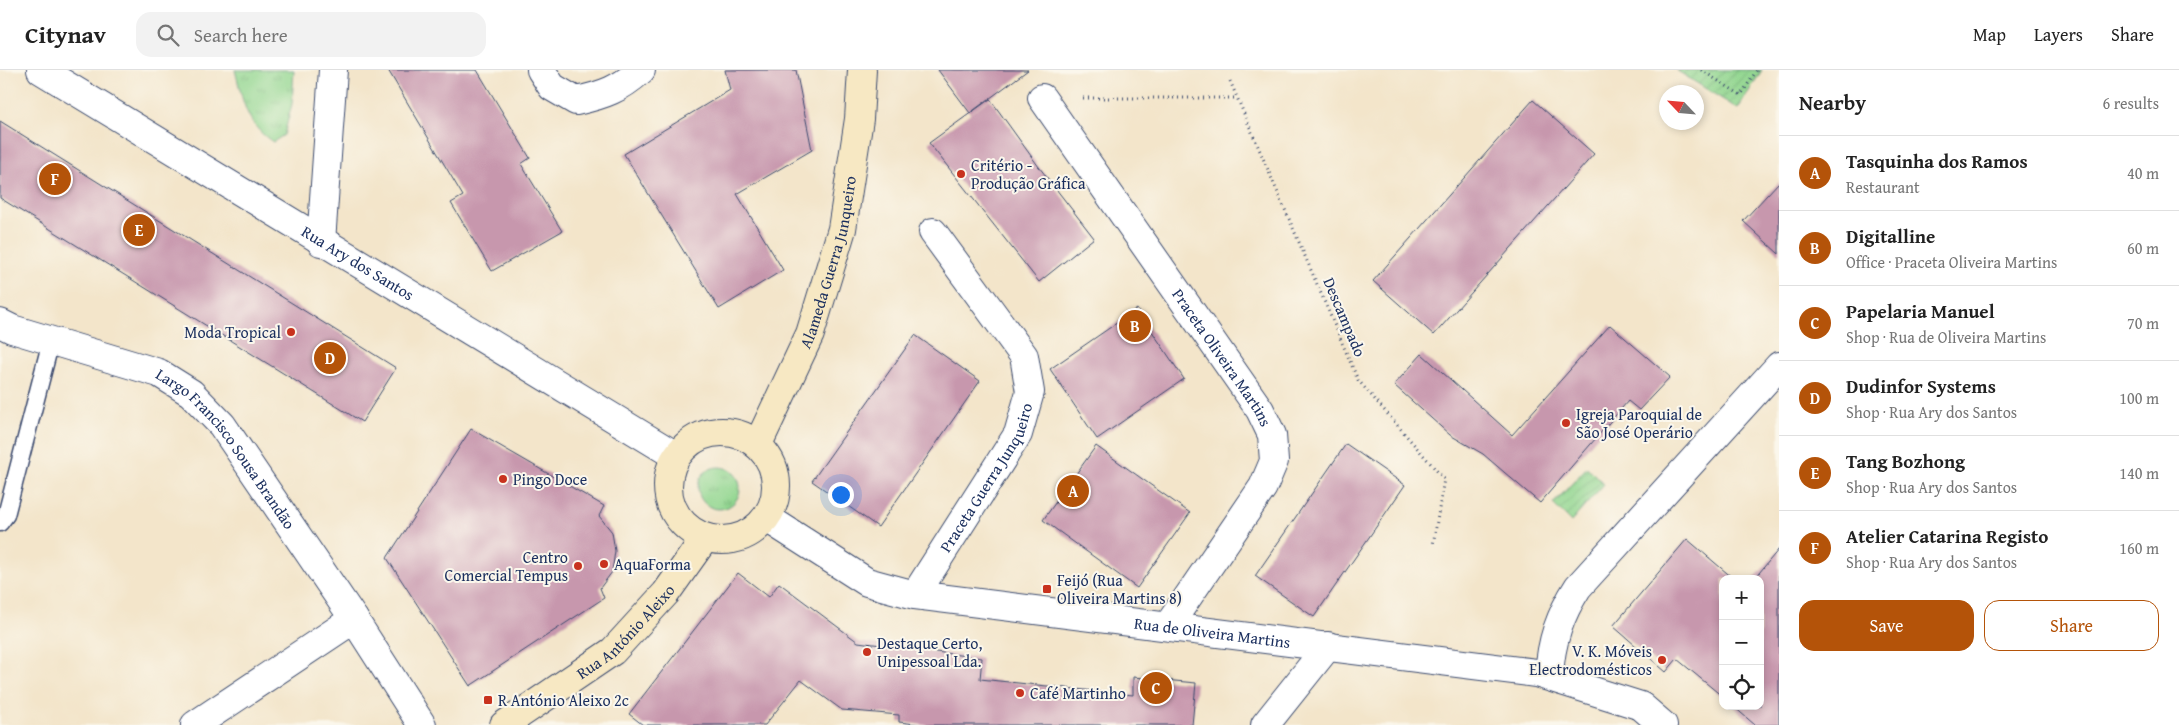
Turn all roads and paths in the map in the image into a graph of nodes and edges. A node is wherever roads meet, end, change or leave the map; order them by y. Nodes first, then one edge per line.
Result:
1 (41, 70) edge
2 (334, 70) edge
3 (541, 70) edge
4 (641, 70) edge
5 (862, 70) edge
6 (1701, 70) edge
7 (1757, 70) edge
8 (1230, 81) dead end
9 (1042, 98) joint
10 (1237, 98) junction
11 (932, 232) dead end
12 (321, 242) junction
13 (0, 323) edge
14 (51, 341) junction
15 (1779, 366) edge
16 (758, 444) junction
17 (676, 456) junction
18 (767, 518) junction
19 (0, 523) edge
20 (705, 538) junction
21 (1433, 544) dead end
22 (915, 595) junction
23 (354, 619) junction
24 (1168, 626) junction
25 (1328, 646) junction
26 (1549, 675) junction
27 (195, 725) edge
28 (422, 725) edge
29 (504, 725) edge
30 (1265, 725) edge
31 (1663, 725) edge

1 - 12 street, Rua Ary dos Santos
2 - 12 street
3 - 4 street
5 - 16 street, Alameda Guerra Junqueiro
6 - 7 path
8 - 10 path, Descampado
9 - 10 path
9 - 24 street, Praceta Oliveira Martins
10 - 21 path, Descampado
11 - 22 street, Praceta Guerra Junqueiro
12 - 17 street, Rua Ary dos Santos
13 - 14 street, Largo Francisco Sousa Brandão
14 - 19 lane
14 - 23 street, Largo Francisco Sousa Brandão
15 - 26 street
16 - 17 street
16 - 18 street
17 - 20 street
18 - 20 street
18 - 22 street, Rua de Oliveira Martins
20 - 29 street, Rua António Aleixo
22 - 24 street, Rua de Oliveira Martins
23 - 27 street
23 - 28 street, Largo Francisco Sousa Brandão
24 - 25 street, Rua de Oliveira Martins
25 - 26 street, Rua de Oliveira Martins
25 - 30 street
26 - 31 street, Rua de Oliveira Martins

